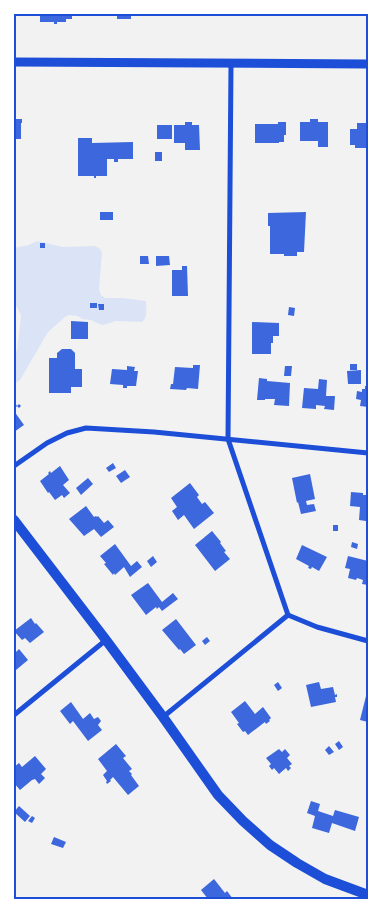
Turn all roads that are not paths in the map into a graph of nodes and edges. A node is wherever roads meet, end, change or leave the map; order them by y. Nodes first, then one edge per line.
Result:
1 (14, 62) edge
2 (230, 64) junction
3 (368, 64) edge
4 (228, 439) junction
5 (368, 453) edge
6 (14, 466) edge
7 (14, 520) edge
8 (288, 614) junction
9 (106, 640) junction
10 (368, 641) edge
11 (14, 715) edge
12 (163, 716) junction
13 (368, 895) edge

1 - 2 street
2 - 3 street
2 - 4 street
4 - 5 street
4 - 6 street
4 - 8 street
7 - 9 main road
8 - 10 street
8 - 12 street
9 - 11 street
9 - 12 main road
12 - 13 main road

